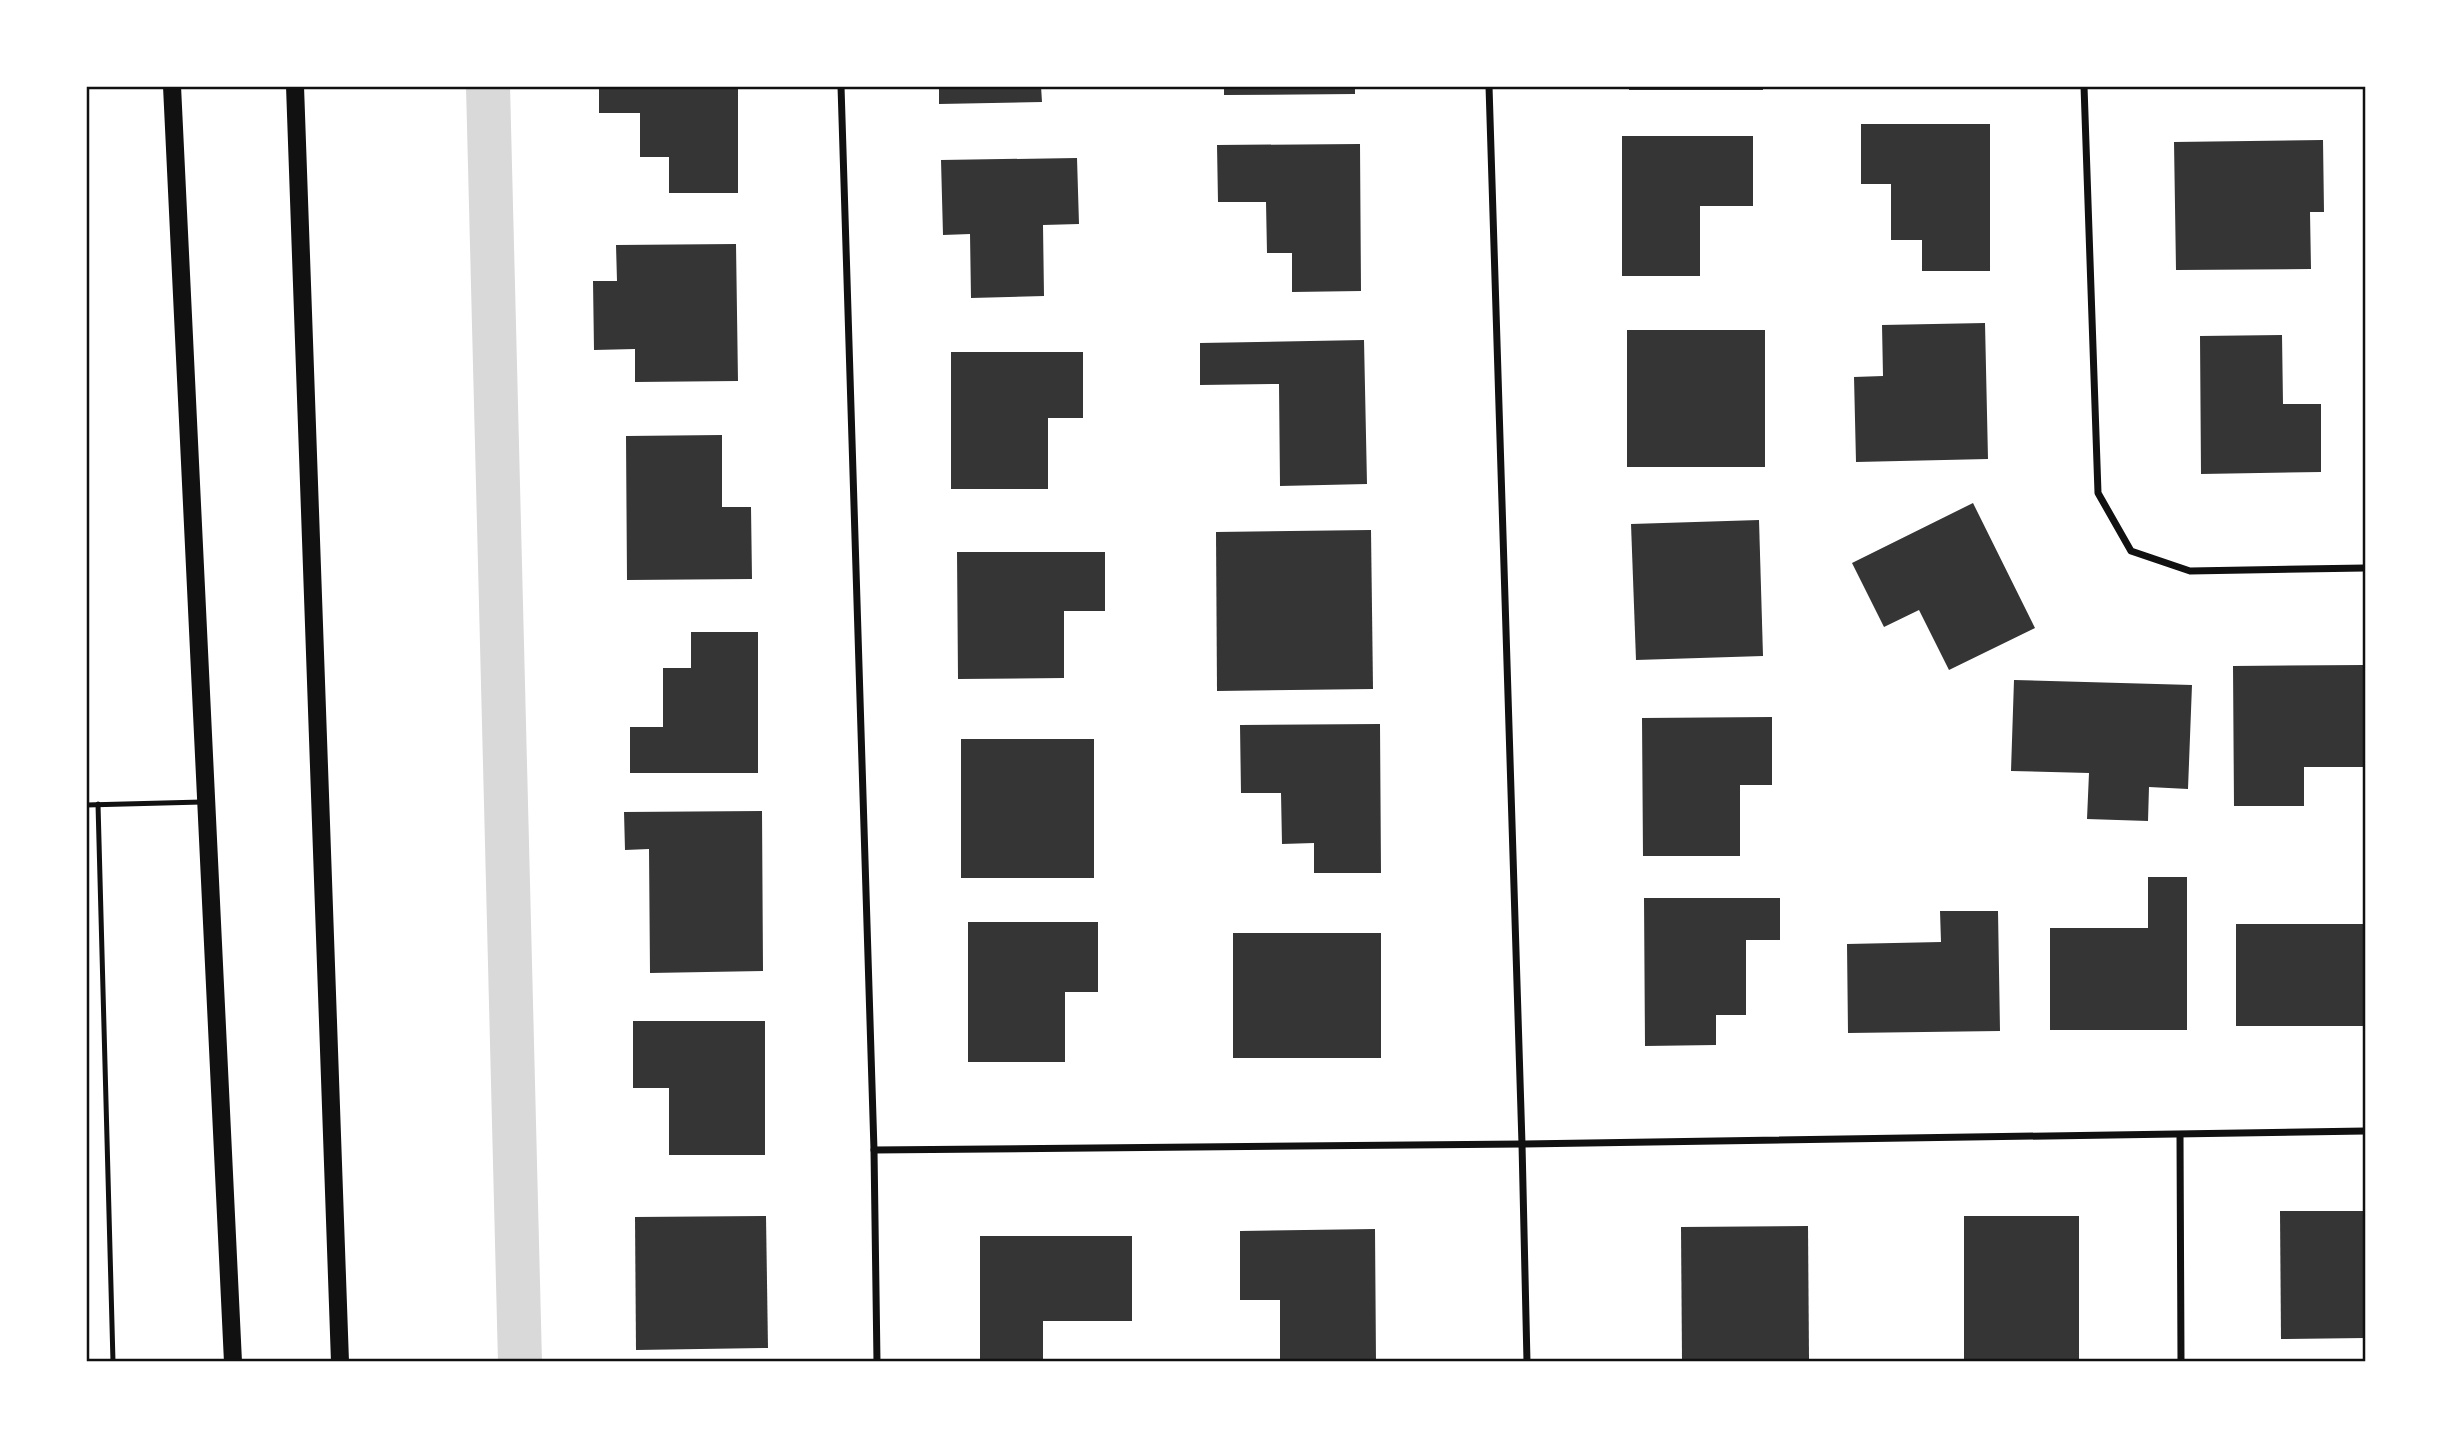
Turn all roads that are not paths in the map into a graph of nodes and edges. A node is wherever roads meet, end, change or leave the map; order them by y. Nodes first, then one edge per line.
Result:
1 (172, 86) edge
2 (295, 86) edge
3 (841, 86) edge
4 (1489, 86) edge
5 (2084, 86) edge
6 (2365, 568) edge
7 (206, 802) junction
8 (86, 804) edge
9 (98, 804) junction
10 (2365, 1131) edge
11 (2180, 1135) junction
12 (1522, 1144) junction
13 (874, 1150) junction
14 (113, 1362) edge
15 (233, 1362) edge
16 (340, 1362) edge
17 (877, 1362) edge
18 (1527, 1362) edge
19 (2181, 1362) edge

1 - 7 main road
2 - 16 main road
3 - 13 street
4 - 12 street
5 - 6 street
7 - 9 lane
7 - 15 main road
8 - 9 lane
9 - 14 lane
10 - 11 street
11 - 12 street
11 - 19 street
12 - 13 street
12 - 18 street
13 - 17 street

